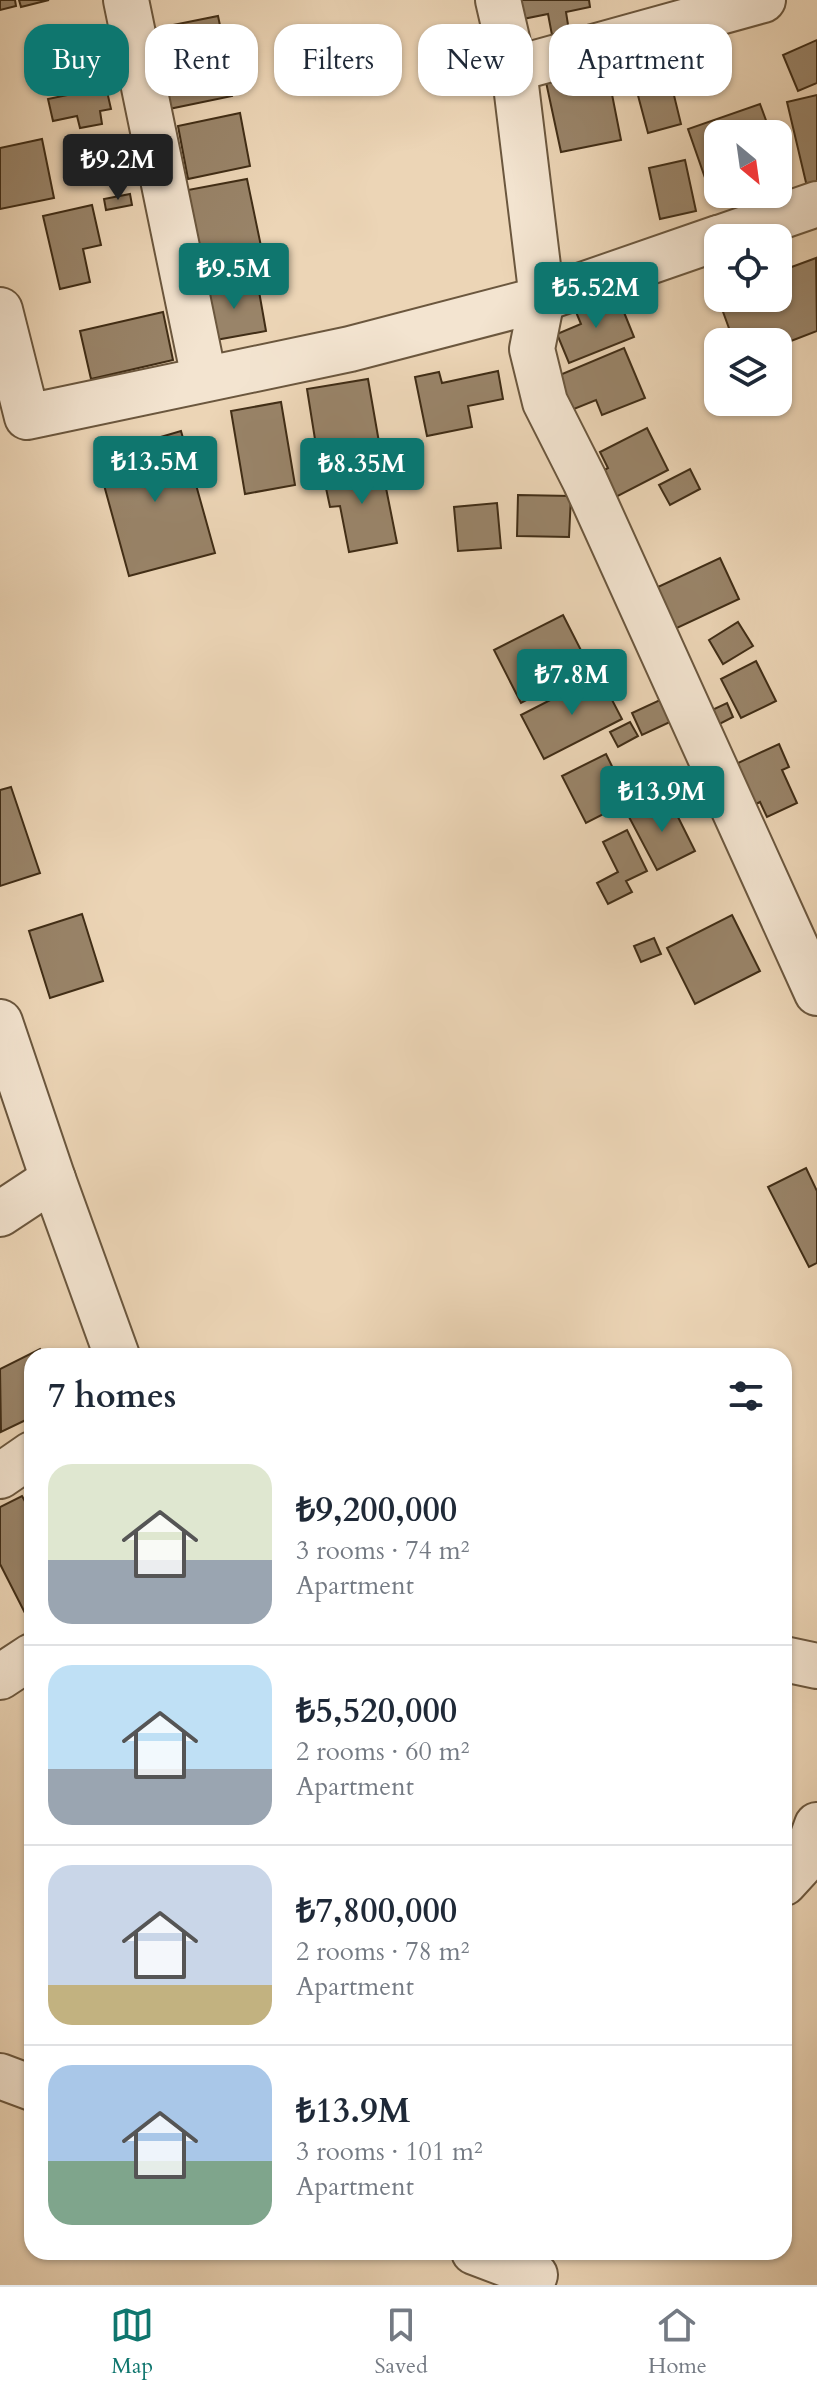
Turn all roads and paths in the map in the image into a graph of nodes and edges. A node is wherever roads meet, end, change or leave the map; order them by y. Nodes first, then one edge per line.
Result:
1 (126, 0) edge
2 (498, 0) edge
3 (763, 0) edge
4 (504, 24) edge
5 (533, 64) edge
6 (517, 96) edge
7 (817, 204) edge
8 (759, 224) edge
9 (704, 243) edge
10 (542, 299) junction
11 (0, 310) edge
12 (204, 378) junction
13 (817, 993) edge
14 (0, 1022) edge
15 (53, 1179) junction
16 (0, 1214) edge
17 (114, 1348) edge
18 (24, 1460) edge
19 (0, 1476) edge
20 (24, 1661) edge
21 (792, 1661) edge
22 (817, 1666) edge
23 (0, 1677) edge
24 (817, 1825) edge
25 (792, 1874) edge
26 (0, 2076) edge
27 (24, 2085) edge
28 (501, 2260) edge
29 (537, 2271) edge

1 - 12 street
2 - 4 street
3 - 5 street
6 - 10 street
7 - 8 street
9 - 10 street
10 - 12 street
10 - 13 street
11 - 12 street
14 - 15 street
15 - 16 street
15 - 17 street
18 - 19 street
20 - 23 street
21 - 22 street
24 - 25 street
26 - 27 street
28 - 29 street

